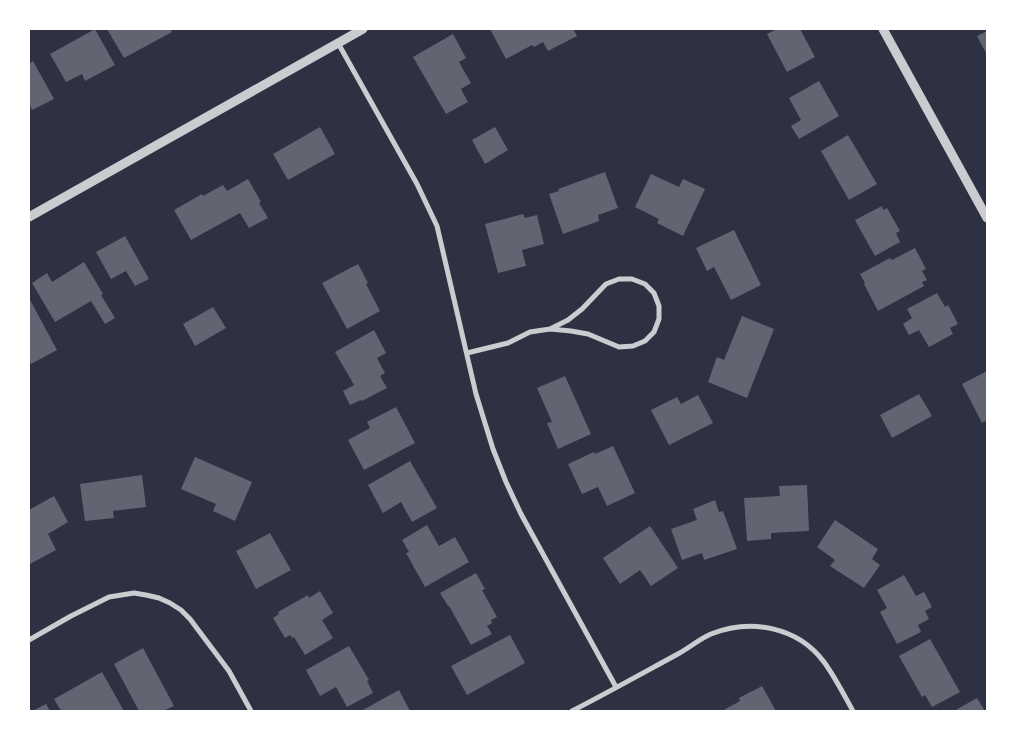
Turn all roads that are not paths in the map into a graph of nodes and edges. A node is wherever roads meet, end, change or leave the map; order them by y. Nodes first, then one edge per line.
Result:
1 (363, 29) edge
2 (883, 29) edge
3 (338, 43) junction
4 (29, 217) edge
5 (987, 218) edge
6 (550, 329) junction
7 (467, 353) junction
8 (29, 640) edge
9 (616, 687) junction
10 (251, 711) edge
11 (572, 711) edge
12 (853, 711) edge

1 - 3 street
2 - 5 street
3 - 4 street
3 - 7 street
6 - 6 street
6 - 7 street
7 - 9 street
8 - 10 street
9 - 11 street
9 - 12 street

